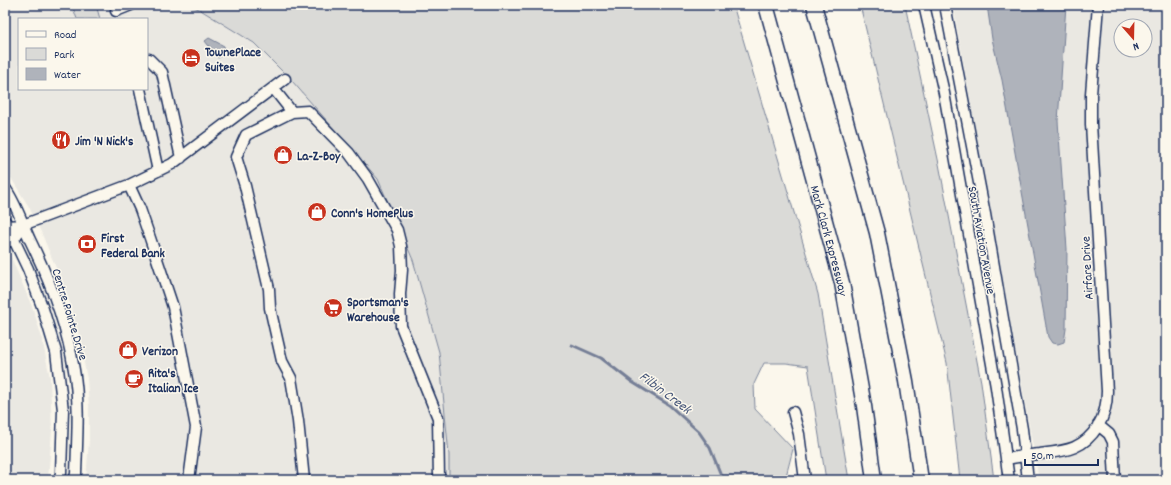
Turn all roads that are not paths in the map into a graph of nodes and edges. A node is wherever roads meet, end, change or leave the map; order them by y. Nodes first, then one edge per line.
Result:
1 (131, 5) edge
2 (756, 5) edge
3 (766, 5) edge
4 (816, 5) edge
5 (924, 5) edge
6 (945, 5) edge
7 (1098, 5) edge
8 (116, 12) edge
9 (148, 59) edge
10 (285, 80) dead end
11 (273, 88) junction
12 (140, 90) edge
13 (292, 112) junction
14 (181, 158) junction
15 (158, 171) junction
16 (129, 185) junction
17 (5, 188) edge
18 (6, 224) edge
19 (23, 225) junction
20 (14, 239) junction
21 (5, 243) edge
22 (831, 243) junction
23 (793, 412) dead end
24 (1098, 425) junction
25 (1026, 456) junction
26 (1006, 459) junction
27 (59, 480) edge
28 (74, 480) edge
29 (189, 480) edge
30 (304, 480) edge
31 (439, 480) edge
32 (805, 480) edge
33 (874, 480) edge
34 (921, 480) edge
35 (1009, 480) edge
36 (1028, 480) edge
37 (1115, 480) edge

1 - 8 street
2 - 22 highway
3 - 22 highway, Mark Clark Expressway
4 - 34 highway
5 - 26 street, South Aviation Avenue
6 - 25 street, South Aviation Avenue
7 - 24 street, Airfare Drive
9 - 14 street
10 - 11 street
11 - 13 street
11 - 14 street
12 - 15 street
13 - 30 street
13 - 31 street
14 - 15 street
15 - 16 street
16 - 19 street
16 - 29 street
17 - 19 street, Centre Pointe Drive
18 - 19 street
18 - 20 street, Centre Pointe Drive
19 - 20 street
19 - 28 street, Centre Pointe Drive
20 - 21 street
20 - 27 street, Centre Pointe Drive
22 - 33 highway, Mark Clark Expressway
23 - 32 street
24 - 25 street, Airfare Drive
24 - 37 street
25 - 26 street, Airfare Drive
25 - 36 street, South Aviation Avenue
26 - 35 street, South Aviation Avenue

